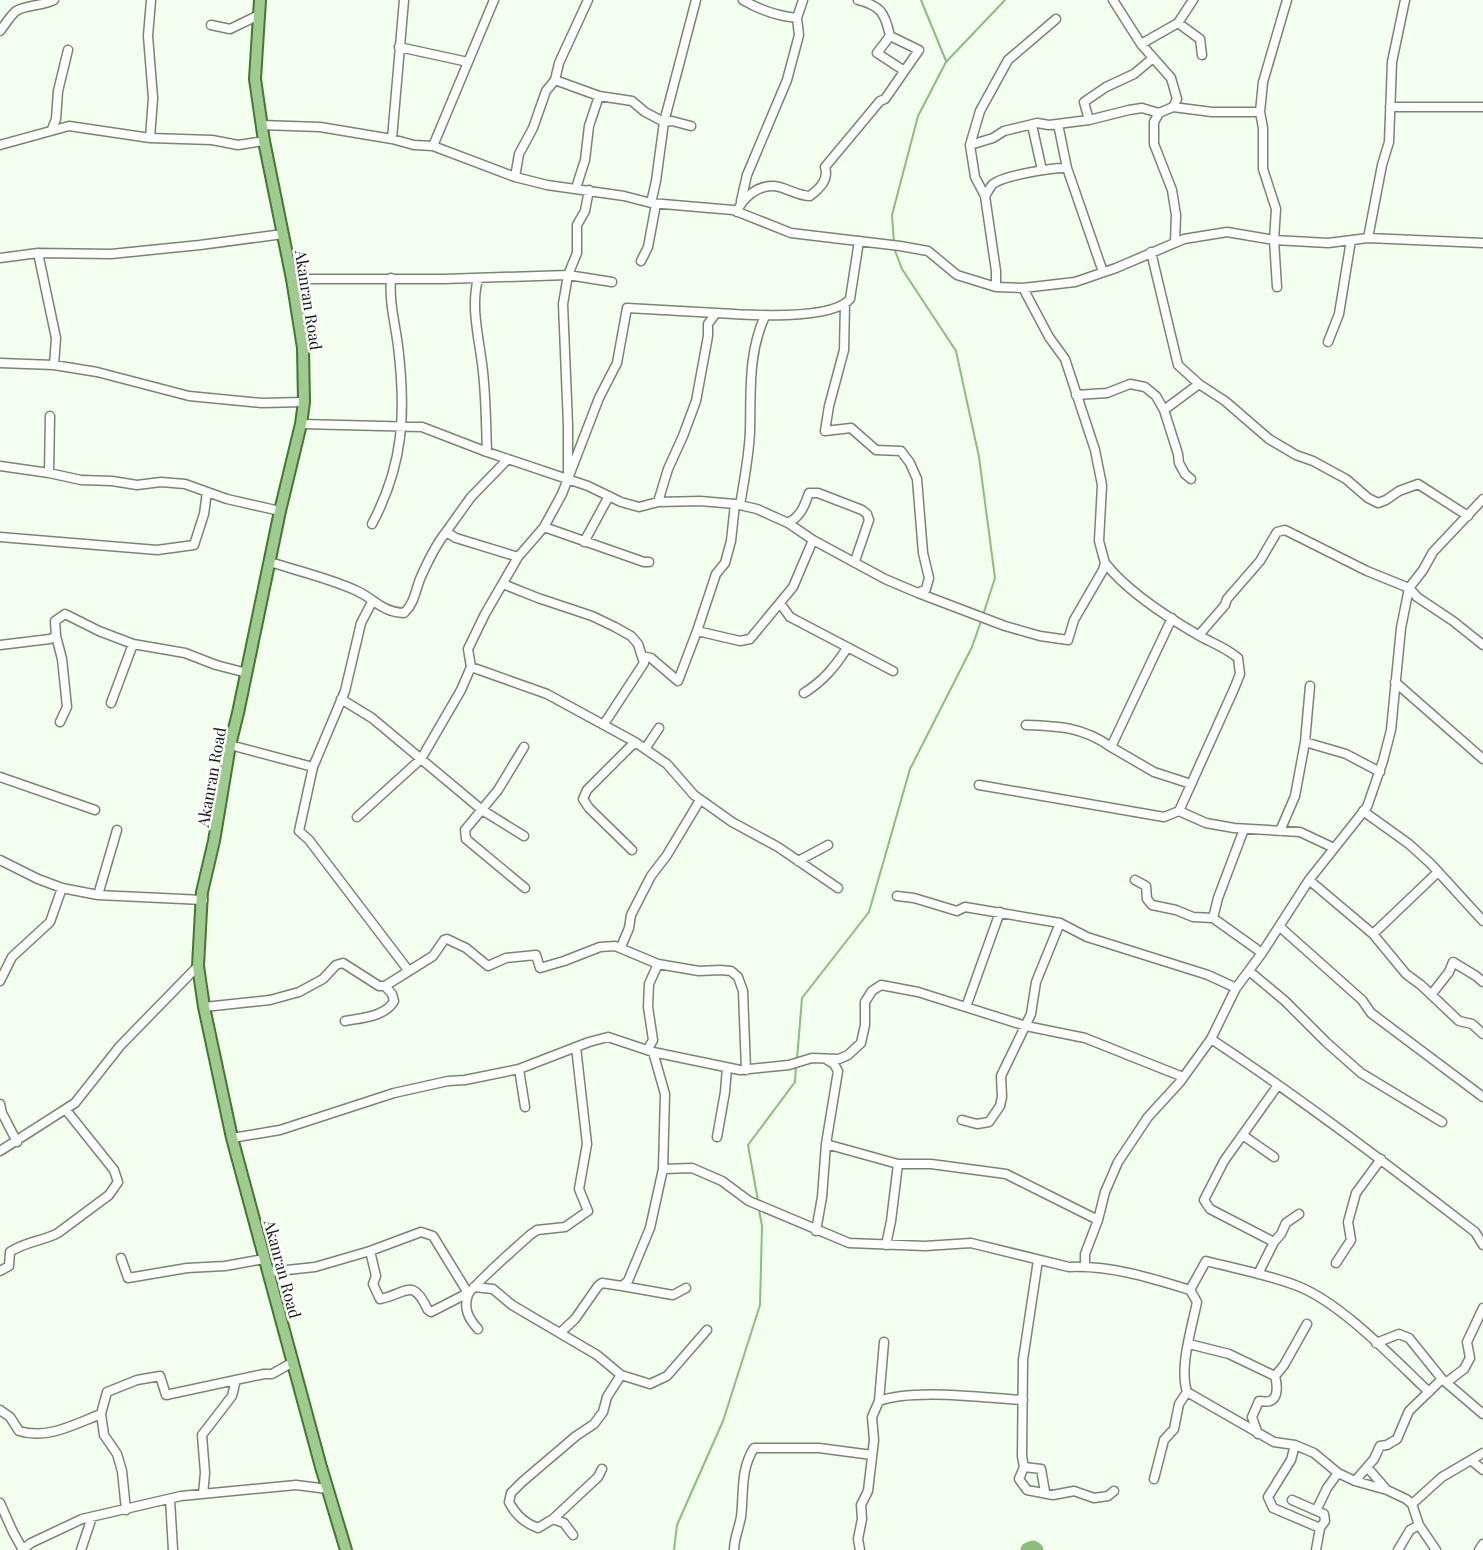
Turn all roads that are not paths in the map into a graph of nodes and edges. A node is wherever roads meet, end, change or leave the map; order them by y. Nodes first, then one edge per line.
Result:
1 (54, 0) edge
2 (151, 0) edge
3 (260, 0) edge
4 (404, 0) edge
5 (494, 0) edge
6 (588, 0) edge
7 (696, 0) edge
8 (743, 0) edge
9 (803, 0) edge
10 (858, 0) edge
11 (1113, 0) edge
12 (1193, 0) edge
13 (1287, 0) edge
14 (1405, 0) edge
15 (259, 15) junction
16 (797, 18) junction
17 (1056, 19) dead end
18 (1178, 23) junction
19 (211, 25) dead end
20 (0, 31) edge
21 (890, 36) junction
22 (1141, 44) junction
23 (399, 47) junction
24 (68, 50) dead end
25 (1202, 55) dead end
26 (1153, 58) junction
27 (468, 62) junction
28 (903, 70) junction
29 (555, 80) junction
30 (598, 96) junction
31 (1173, 107) junction
32 (1390, 107) junction
33 (1483, 107) edge
34 (1260, 112) junction
35 (1159, 114) junction
36 (1089, 120) junction
37 (664, 122) junction
38 (1058, 124) junction
39 (261, 125) junction
40 (1032, 125) junction
41 (691, 126) dead end
42 (52, 129) junction
43 (150, 138) junction
44 (392, 139) junction
45 (264, 141) junction
46 (0, 145) edge
47 (970, 145) junction
48 (433, 146) junction
49 (1067, 168) junction
50 (1041, 171) junction
51 (515, 177) junction
52 (576, 188) junction
53 (590, 190) junction
54 (985, 196) junction
55 (740, 202) junction
56 (653, 204) junction
57 (737, 212) junction
58 (283, 234) junction
59 (1368, 238) junction
60 (1274, 240) junction
61 (1351, 240) junction
62 (859, 241) junction
63 (1175, 242) junction
64 (1483, 243) edge
65 (1151, 252) junction
66 (38, 253) junction
67 (0, 258) edge
68 (641, 261) dead end
69 (1103, 273) junction
70 (568, 274) junction
71 (390, 278) junction
72 (292, 279) junction
73 (478, 279) junction
74 (612, 282) dead end
75 (996, 287) junction
76 (1277, 287) dead end
77 (1023, 288) junction
78 (845, 304) junction
79 (716, 314) junction
80 (765, 316) junction
81 (1328, 342) dead end
82 (0, 363) edge
83 (54, 365) junction
84 (1199, 384) junction
85 (1076, 395) junction
86 (304, 402) junction
87 (1164, 410) junction
88 (50, 416) dead end
89 (301, 424) junction
90 (403, 425) junction
91 (487, 452) junction
92 (508, 459) junction
93 (0, 466) edge
94 (49, 473) junction
95 (1191, 479) dead end
96 (567, 480) junction
97 (207, 492) junction
98 (609, 496) junction
99 (1483, 500) edge
100 (658, 502) junction
101 (738, 504) junction
102 (280, 511) junction
103 (1468, 516) junction
104 (788, 523) junction
105 (372, 524) dead end
106 (544, 526) junction
107 (446, 532) junction
108 (0, 537) edge
109 (813, 540) junction
110 (584, 542) junction
111 (518, 557) junction
112 (855, 561) junction
113 (270, 562) junction
114 (649, 562) dead end
115 (1104, 566) junction
116 (503, 584) junction
117 (1409, 588) junction
118 (918, 593) junction
119 (372, 602) junction
120 (780, 603) junction
121 (1172, 618) junction
122 (697, 631) junction
123 (56, 636) junction
124 (1199, 636) junction
125 (133, 644) junction
126 (0, 645) edge
127 (1483, 645) edge
128 (847, 648) junction
129 (642, 656) junction
130 (471, 667) junction
131 (893, 671) dead end
132 (247, 673) junction
133 (1395, 682) junction
134 (1310, 686) dead end
135 (804, 693) dead end
136 (341, 699) junction
137 (111, 703) dead end
138 (60, 722) dead end
139 (604, 724) junction
140 (1026, 725) dead end
141 (659, 728) dead end
142 (635, 742) junction
143 (1305, 742) junction
144 (230, 745) junction
145 (524, 747) dead end
146 (1111, 747) junction
147 (645, 749) junction
148 (421, 759) junction
149 (1483, 759) edge
150 (313, 767) junction
151 (1380, 772) junction
152 (0, 777) edge
153 (1191, 784) junction
154 (979, 785) dead end
155 (700, 800) junction
156 (95, 810) dead end
157 (482, 810) junction
158 (1363, 811) junction
159 (1179, 812) junction
160 (357, 817) dead end
161 (1244, 829) junction
162 (117, 830) dead end
163 (1280, 831) junction
164 (524, 836) dead end
165 (828, 845) dead end
166 (1334, 848) junction
167 (632, 850) dead end
168 (0, 860) edge
169 (798, 861) junction
170 (1438, 872) junction
171 (1135, 880) dead end
172 (1310, 880) junction
173 (62, 888) junction
174 (525, 888) dead end
175 (838, 888) dead end
176 (98, 895) junction
177 (897, 896) dead end
178 (202, 900) junction
179 (1000, 912) junction
180 (1213, 918) junction
181 (1483, 921) edge
182 (1060, 923) junction
183 (1280, 927) junction
184 (1373, 934) junction
185 (621, 947) junction
186 (1262, 953) junction
187 (658, 964) junction
188 (198, 966) junction
189 (408, 970) junction
190 (1248, 971) junction
191 (0, 981) edge
192 (1483, 982) edge
193 (385, 986) junction
194 (1236, 988) junction
195 (1431, 995) junction
196 (204, 1007) junction
197 (966, 1007) junction
198 (345, 1021) dead end
199 (1026, 1026) junction
200 (1483, 1034) edge
201 (1211, 1039) junction
202 (576, 1047) junction
203 (650, 1050) junction
204 (826, 1059) junction
205 (728, 1068) junction
206 (519, 1069) junction
207 (746, 1070) junction
208 (1183, 1077) junction
209 (1278, 1085) junction
210 (1483, 1097) edge
211 (0, 1104) edge
212 (525, 1107) dead end
213 (66, 1110) junction
214 (963, 1120) dead end
215 (1442, 1122) dead end
216 (1244, 1136) junction
217 (717, 1137) dead end
218 (232, 1138) junction
219 (17, 1142) junction
220 (826, 1144) junction
221 (0, 1151) edge
222 (1274, 1157) dead end
223 (1381, 1159) junction
224 (898, 1164) junction
225 (663, 1170) junction
226 (1299, 1214) dead end
227 (1098, 1220) junction
228 (816, 1231) junction
229 (1274, 1242) junction
230 (886, 1245) junction
231 (1483, 1245) edge
232 (370, 1251) junction
233 (121, 1258) dead end
234 (264, 1259) junction
235 (1038, 1260) junction
236 (1336, 1263) dead end
237 (1085, 1266) junction
238 (0, 1271) edge
239 (268, 1272) junction
240 (1258, 1274) junction
241 (622, 1286) junction
242 (686, 1288) dead end
243 (471, 1290) junction
244 (1190, 1290) junction
245 (1483, 1308) edge
246 (1307, 1324) dead end
247 (478, 1329) dead end
248 (707, 1330) dead end
249 (560, 1333) junction
250 (884, 1342) dead end
251 (1376, 1342) junction
252 (1189, 1344) junction
253 (293, 1362) junction
254 (621, 1375) junction
255 (1275, 1376) junction
256 (236, 1380) junction
257 (1445, 1381) junction
258 (1187, 1392) junction
259 (1429, 1392) junction
260 (1023, 1400) junction
261 (879, 1401) junction
262 (0, 1410) edge
263 (101, 1413) junction
264 (1483, 1414) edge
265 (1259, 1434) junction
266 (1295, 1445) junction
267 (1483, 1453) edge
268 (872, 1455) junction
269 (1472, 1461) junction
270 (1024, 1467) junction
271 (1367, 1467) junction
272 (602, 1469) dead end
273 (1483, 1470) edge
274 (1338, 1473) junction
275 (1154, 1479) dead end
276 (1355, 1481) junction
277 (328, 1489) junction
278 (1387, 1490) junction
279 (1114, 1491) dead end
280 (1045, 1492) junction
281 (203, 1494) junction
282 (170, 1499) junction
283 (1292, 1500) dead end
284 (0, 1503) edge
285 (1412, 1504) junction
286 (1317, 1509) junction
287 (126, 1510) junction
288 (92, 1517) junction
289 (553, 1519) junction
290 (1419, 1525) junction
291 (1320, 1528) junction
292 (573, 1535) dead end
293 (1483, 1544) edge
294 (1400, 1549) edge
295 (23, 1550) edge
296 (81, 1550) edge
297 (173, 1550) edge
298 (346, 1550) edge
299 (734, 1550) edge
300 (860, 1550) edge
301 (1316, 1550) edge
302 (1436, 1550) edge
303 (1479, 1550) edge

1 - 20 street
2 - 43 street
3 - 15 main road, Akanran Road
4 - 23 street
5 - 27 street
6 - 29 street
7 - 37 street
8 - 16 street
9 - 16 street
10 - 21 street
11 - 22 street
12 - 18 street
13 - 34 street
14 - 32 street
15 - 19 street
15 - 39 main road, Akanran Road
16 - 55 street
17 - 47 street
18 - 22 street
18 - 25 street
21 - 28 street
21 - 28 street
22 - 26 street
23 - 27 street
23 - 44 street
24 - 42 street
26 - 31 street
26 - 36 street
27 - 48 street
28 - 55 street
29 - 30 street
29 - 51 street
30 - 37 street
30 - 52 street
31 - 34 street
31 - 35 street
32 - 33 street
32 - 59 street
34 - 60 street
35 - 36 street
35 - 63 street
36 - 38 street
37 - 41 street
37 - 56 street
38 - 40 street
38 - 49 street
39 - 44 street
39 - 45 main road, Akanran Road
40 - 47 street
40 - 50 street
42 - 43 street
42 - 46 street
43 - 45 street
44 - 48 street
45 - 58 main road, Akanran Road
47 - 54 street
48 - 51 street
49 - 50 street
49 - 69 street
50 - 54 street
51 - 52 street
52 - 53 street
53 - 56 street
53 - 70 street
54 - 75 street
55 - 57 street
56 - 57 street
56 - 68 street
57 - 62 street
58 - 66 street
58 - 72 main road, Akanran Road
59 - 61 street
59 - 64 street
60 - 61 street
60 - 63 street
60 - 76 street
61 - 81 street
62 - 75 street
62 - 78 street
63 - 65 street
65 - 69 street
65 - 84 street
66 - 67 street
66 - 83 street
69 - 77 street
70 - 73 street
70 - 74 street
70 - 96 street
71 - 72 street
71 - 73 street
71 - 90 street
72 - 86 main road, Akanran Road
73 - 91 street
75 - 77 street
77 - 85 street
78 - 80 street
78 - 118 street
79 - 80 street
79 - 96 street
79 - 100 street
80 - 101 street
82 - 83 street
83 - 86 street
84 - 87 street
84 - 103 street
85 - 87 street
85 - 115 street
86 - 89 main road, Akanran Road
87 - 95 street
88 - 94 street
89 - 90 street
89 - 102 main road, Akanran Road
90 - 91 street
90 - 105 street
91 - 92 street
92 - 96 street
92 - 107 street
93 - 94 street
94 - 97 street
96 - 98 street
96 - 106 street
97 - 102 street
97 - 108 street
98 - 100 street
98 - 110 street
99 - 103 street
100 - 101 street
101 - 104 street
101 - 122 street
102 - 113 main road, Akanran Road
103 - 117 street
104 - 109 street
104 - 112 street
106 - 110 street
106 - 111 street
107 - 111 street
107 - 119 street
109 - 112 street
109 - 120 street
110 - 114 street
111 - 116 street
112 - 118 street
113 - 119 street
113 - 132 main road, Akanran Road
115 - 118 street
115 - 121 street
116 - 129 street
116 - 130 street
117 - 124 street
117 - 127 street
117 - 133 street
119 - 136 street
120 - 122 street
120 - 128 street
121 - 124 street
121 - 146 street
122 - 129 street
123 - 125 street
123 - 126 street
123 - 138 street
124 - 153 street
125 - 132 street
125 - 137 street
128 - 131 street
128 - 135 street
129 - 139 street
130 - 139 street
130 - 148 street
132 - 144 main road, Akanran Road
133 - 149 street
133 - 151 street
134 - 143 street
136 - 148 street
136 - 150 street
139 - 142 street
140 - 146 street
141 - 147 street
142 - 147 street
142 - 167 street
143 - 151 street
143 - 163 street
144 - 150 street
144 - 178 main road, Akanran Road
145 - 157 street
146 - 153 street
147 - 155 street
148 - 157 street
148 - 160 street
150 - 189 street
151 - 158 street
152 - 156 street
153 - 159 street
154 - 159 street
155 - 169 street
155 - 185 street
157 - 164 street
157 - 174 street
158 - 166 street
158 - 170 street
159 - 161 street
161 - 163 street
161 - 180 street
162 - 176 street
163 - 166 street
165 - 169 street
166 - 172 street
168 - 173 street
169 - 175 street
170 - 181 street
170 - 184 street
171 - 180 street
172 - 183 street
172 - 184 street
173 - 176 street
173 - 191 street
176 - 178 street
177 - 179 street
178 - 188 main road, Akanran Road
179 - 182 street
179 - 197 street
180 - 186 street
182 - 194 street
182 - 199 street
183 - 186 street
183 - 210 street
184 - 195 street
185 - 187 street
185 - 189 street
186 - 190 street
187 - 203 street
187 - 207 street
188 - 196 main road, Akanran Road
188 - 213 street
189 - 193 street
190 - 194 street
190 - 215 street
192 - 195 street
193 - 196 street
193 - 198 street
194 - 201 street
195 - 200 street
196 - 218 main road, Akanran Road
197 - 199 street
197 - 204 street
199 - 208 street
199 - 214 street
201 - 208 street
201 - 209 street
202 - 203 street
202 - 206 street
202 - 243 street
203 - 205 street
203 - 225 street
204 - 207 street
204 - 220 street
205 - 207 street
205 - 217 street
206 - 212 street
206 - 218 street
208 - 227 street
209 - 216 street
209 - 223 street
211 - 219 street
213 - 219 street
213 - 238 street
216 - 222 street
216 - 229 street
218 - 234 main road, Akanran Road
219 - 221 street
220 - 224 street
220 - 228 street
223 - 231 street
223 - 236 street
224 - 227 street
224 - 230 street
225 - 228 street
225 - 241 street
226 - 229 street
227 - 237 street
228 - 230 street
229 - 240 street
230 - 235 street
232 - 239 street
232 - 243 street
232 - 243 street
233 - 234 street
234 - 239 main road, Akanran Road
235 - 237 street
235 - 260 street
237 - 244 street
239 - 253 main road, Akanran Road
240 - 244 street
240 - 251 street
241 - 242 street
241 - 249 street
243 - 247 street
243 - 249 street
244 - 252 street
245 - 257 street
246 - 255 street
248 - 254 street
249 - 254 street
250 - 261 street
251 - 257 street
251 - 259 street
252 - 255 street
252 - 258 street
253 - 256 street
253 - 277 main road, Akanran Road
254 - 289 street
255 - 265 street
256 - 263 street
256 - 281 street
257 - 259 street
257 - 264 street
258 - 265 street
258 - 275 street
259 - 271 street
260 - 261 street
260 - 270 street
261 - 268 street
262 - 263 street
263 - 287 street
265 - 266 street
266 - 274 street
266 - 291 street
267 - 269 street
268 - 299 street
268 - 300 street
269 - 273 street
269 - 285 street
270 - 280 street
270 - 280 street
271 - 276 street
271 - 278 street
272 - 289 street
274 - 276 street
274 - 286 street
276 - 278 street
277 - 281 street
277 - 298 main road, Akanran Road
278 - 285 street
279 - 280 street
281 - 282 street
282 - 287 street
282 - 297 street
283 - 286 street
284 - 295 street
285 - 290 street
286 - 291 street
287 - 288 street
288 - 295 street
288 - 296 street
289 - 292 street
290 - 294 street
290 - 302 street
291 - 301 street
293 - 303 street

